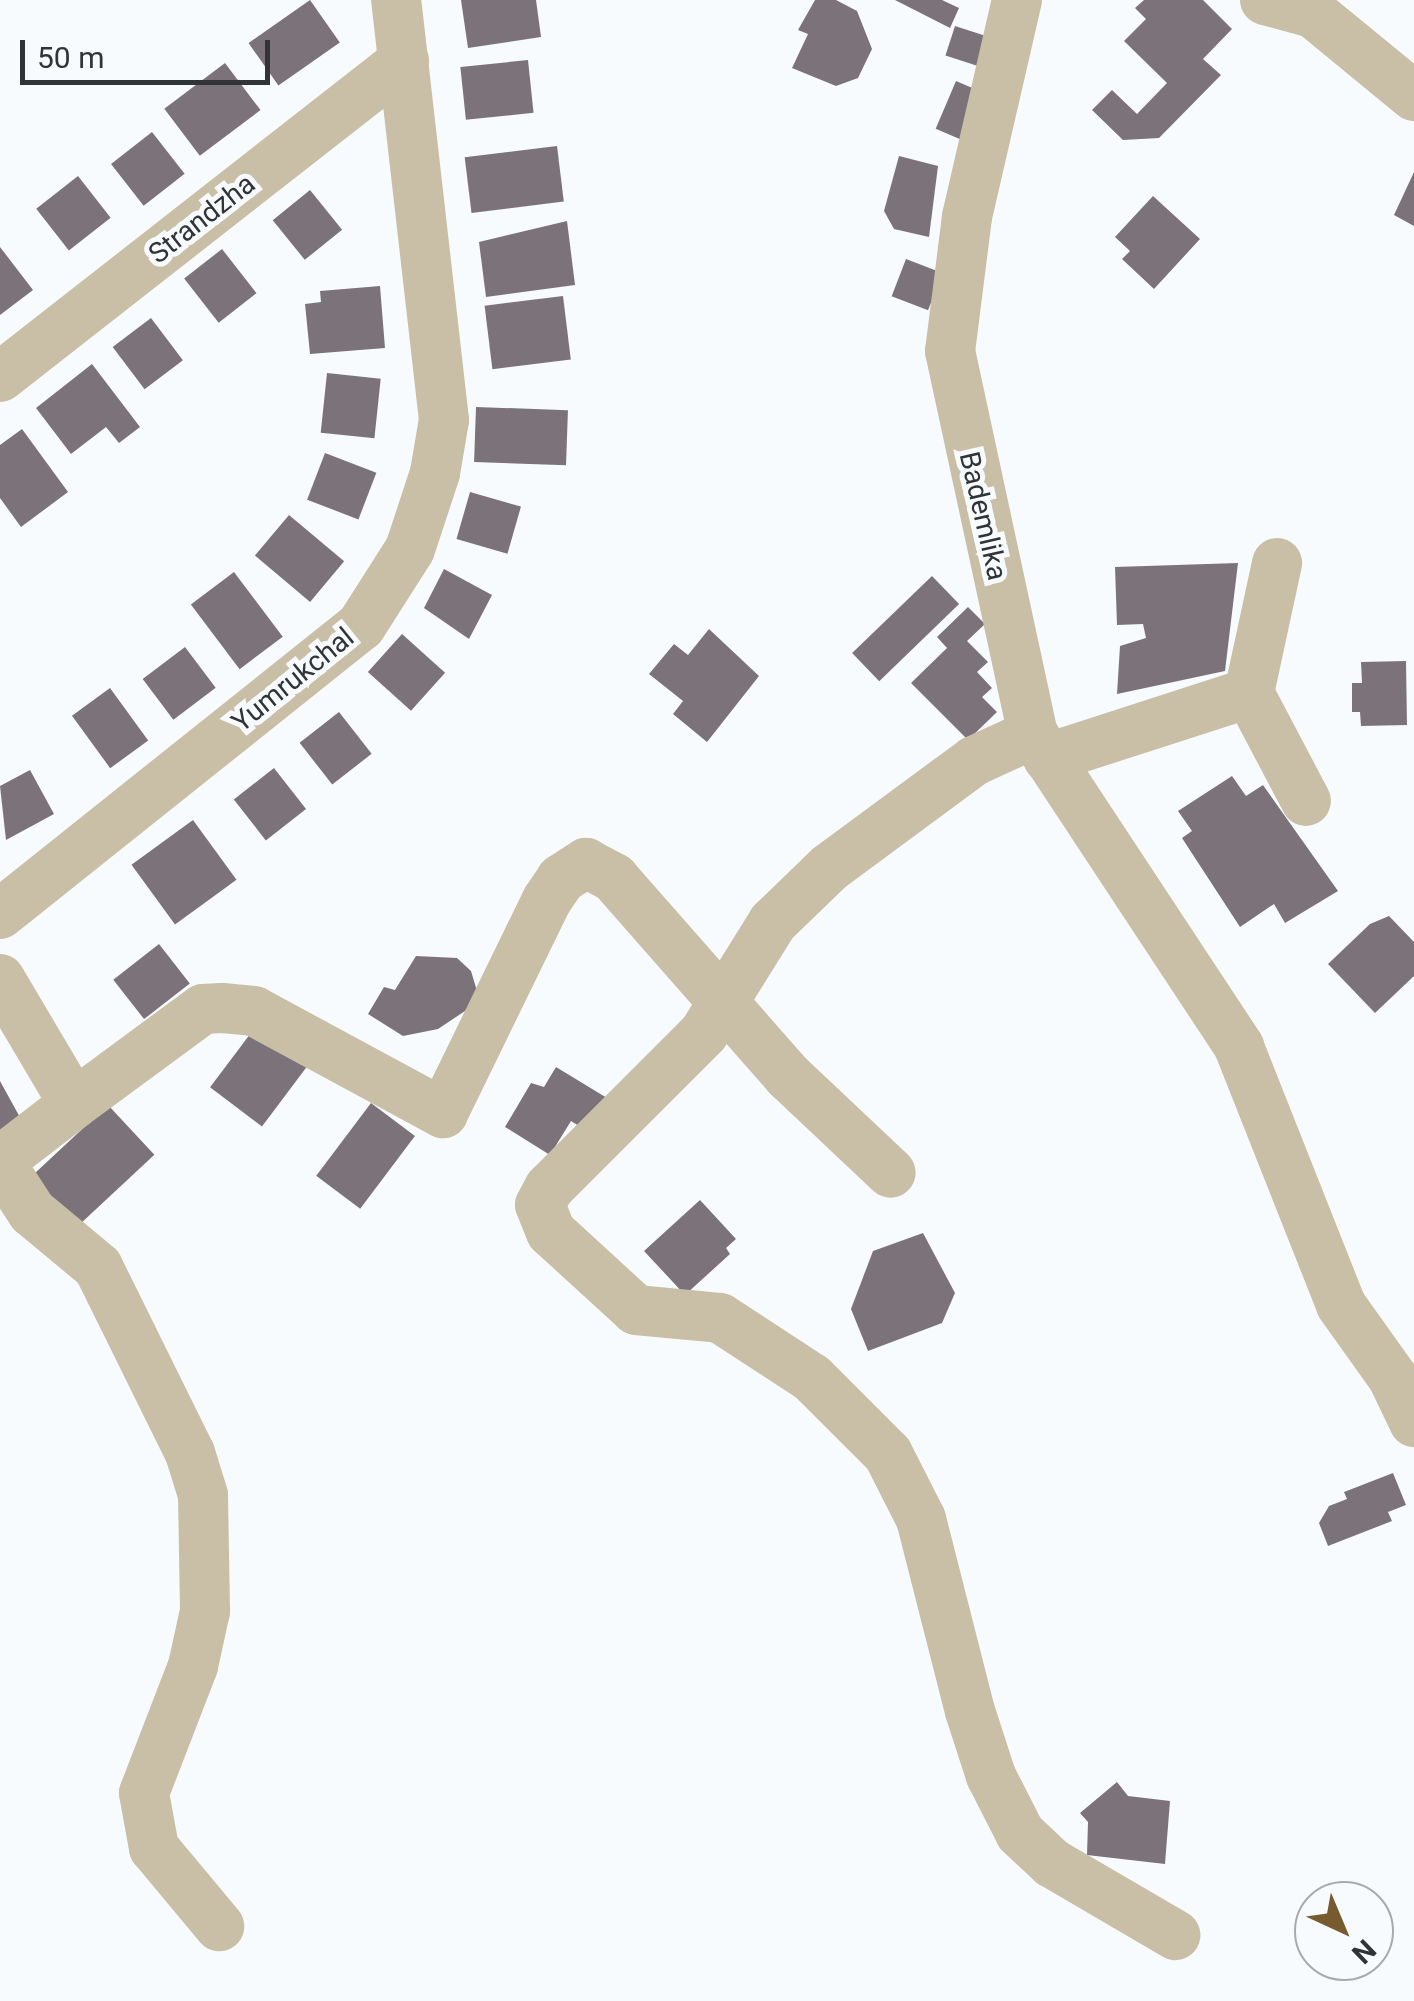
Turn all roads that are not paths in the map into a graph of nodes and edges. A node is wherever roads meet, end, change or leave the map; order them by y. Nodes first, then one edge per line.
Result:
1 (396, 0) edge
2 (1017, 0) edge
3 (1264, 0) edge
4 (404, 61) junction
5 (1414, 96) edge
6 (0, 377) edge
7 (1277, 563) dead end
8 (1248, 693) junction
9 (1041, 746) junction
10 (1306, 801) dead end
11 (2, 907) edge
12 (0, 979) edge
13 (724, 998) junction
14 (74, 1104) junction
15 (0, 1162) edge
16 (891, 1173) dead end
17 (1414, 1422) edge
18 (220, 1926) dead end
19 (1176, 1935) dead end

1 - 4 street, Yumrukchal
2 - 9 street, Bademlika
3 - 5 street
4 - 6 street, Strandzha
4 - 11 street, Yumrukchal
7 - 8 street
8 - 9 street
8 - 10 street
9 - 13 street
9 - 17 street, Bademlika
12 - 14 street
13 - 14 street
13 - 16 street
13 - 19 street
14 - 15 street
15 - 18 street

